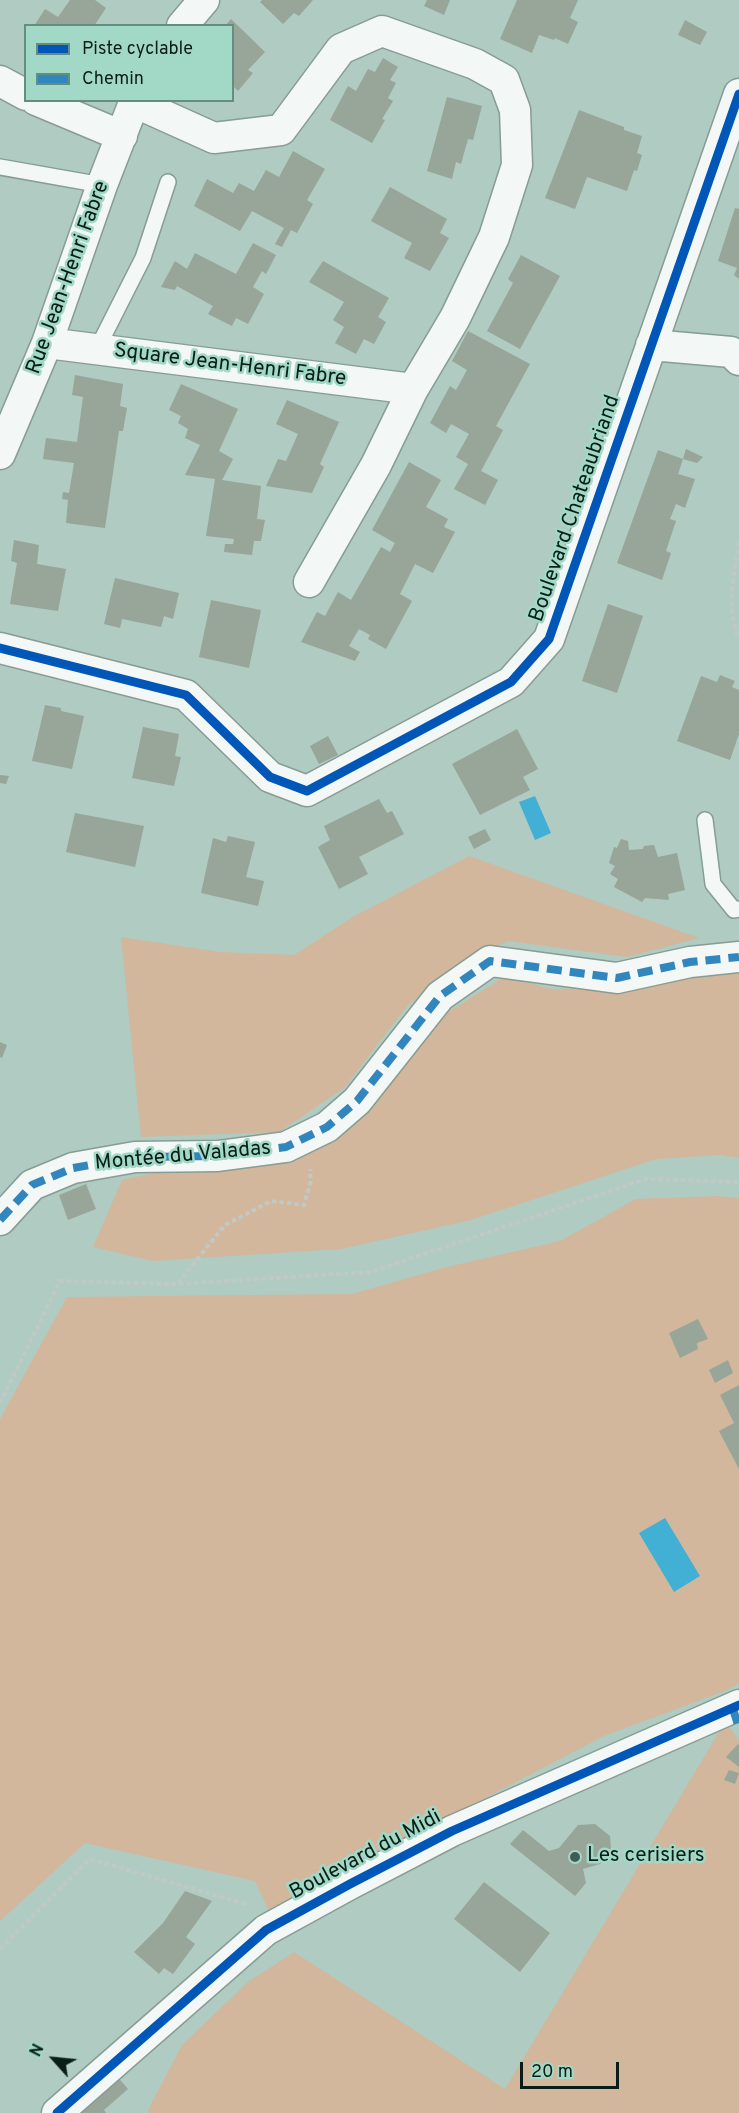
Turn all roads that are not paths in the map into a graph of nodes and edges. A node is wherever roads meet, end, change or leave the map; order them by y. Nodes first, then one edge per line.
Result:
1 (204, 0) edge
2 (184, 24) edge
3 (0, 81) edge
4 (24, 94) edge
5 (739, 94) edge
6 (41, 102) edge
7 (134, 102) edge
8 (136, 102) edge
9 (122, 136) junction
10 (0, 167) edge
11 (168, 182) dead end
12 (102, 185) junction
13 (47, 343) junction
14 (651, 345) junction
15 (97, 349) junction
16 (739, 360) edge
17 (412, 389) junction
18 (0, 454) edge
19 (309, 582) dead end
20 (0, 648) edge
21 (705, 820) dead end
22 (739, 909) edge
23 (739, 957) edge
24 (0, 1220) edge
25 (739, 1705) edge
26 (57, 2113) edge

1 - 2 street
3 - 4 street
5 - 14 street, Boulevard Chateaubriand
6 - 9 street
7 - 9 street, Rue Jean-Henri Fabre
8 - 17 street
9 - 12 street, Rue Jean-Henri Fabre
10 - 12 lane
11 - 15 lane
12 - 13 street, Rue Jean-Henri Fabre
13 - 15 street, Square Jean-Henri Fabre
13 - 18 street, Rue Jean-Henri Fabre
14 - 16 street
14 - 20 street, Boulevard Chateaubriand
15 - 17 street, Square Jean-Henri Fabre
17 - 19 street
21 - 22 lane
23 - 24 street, Montée du Valadas
25 - 26 street, Boulevard du Midi

